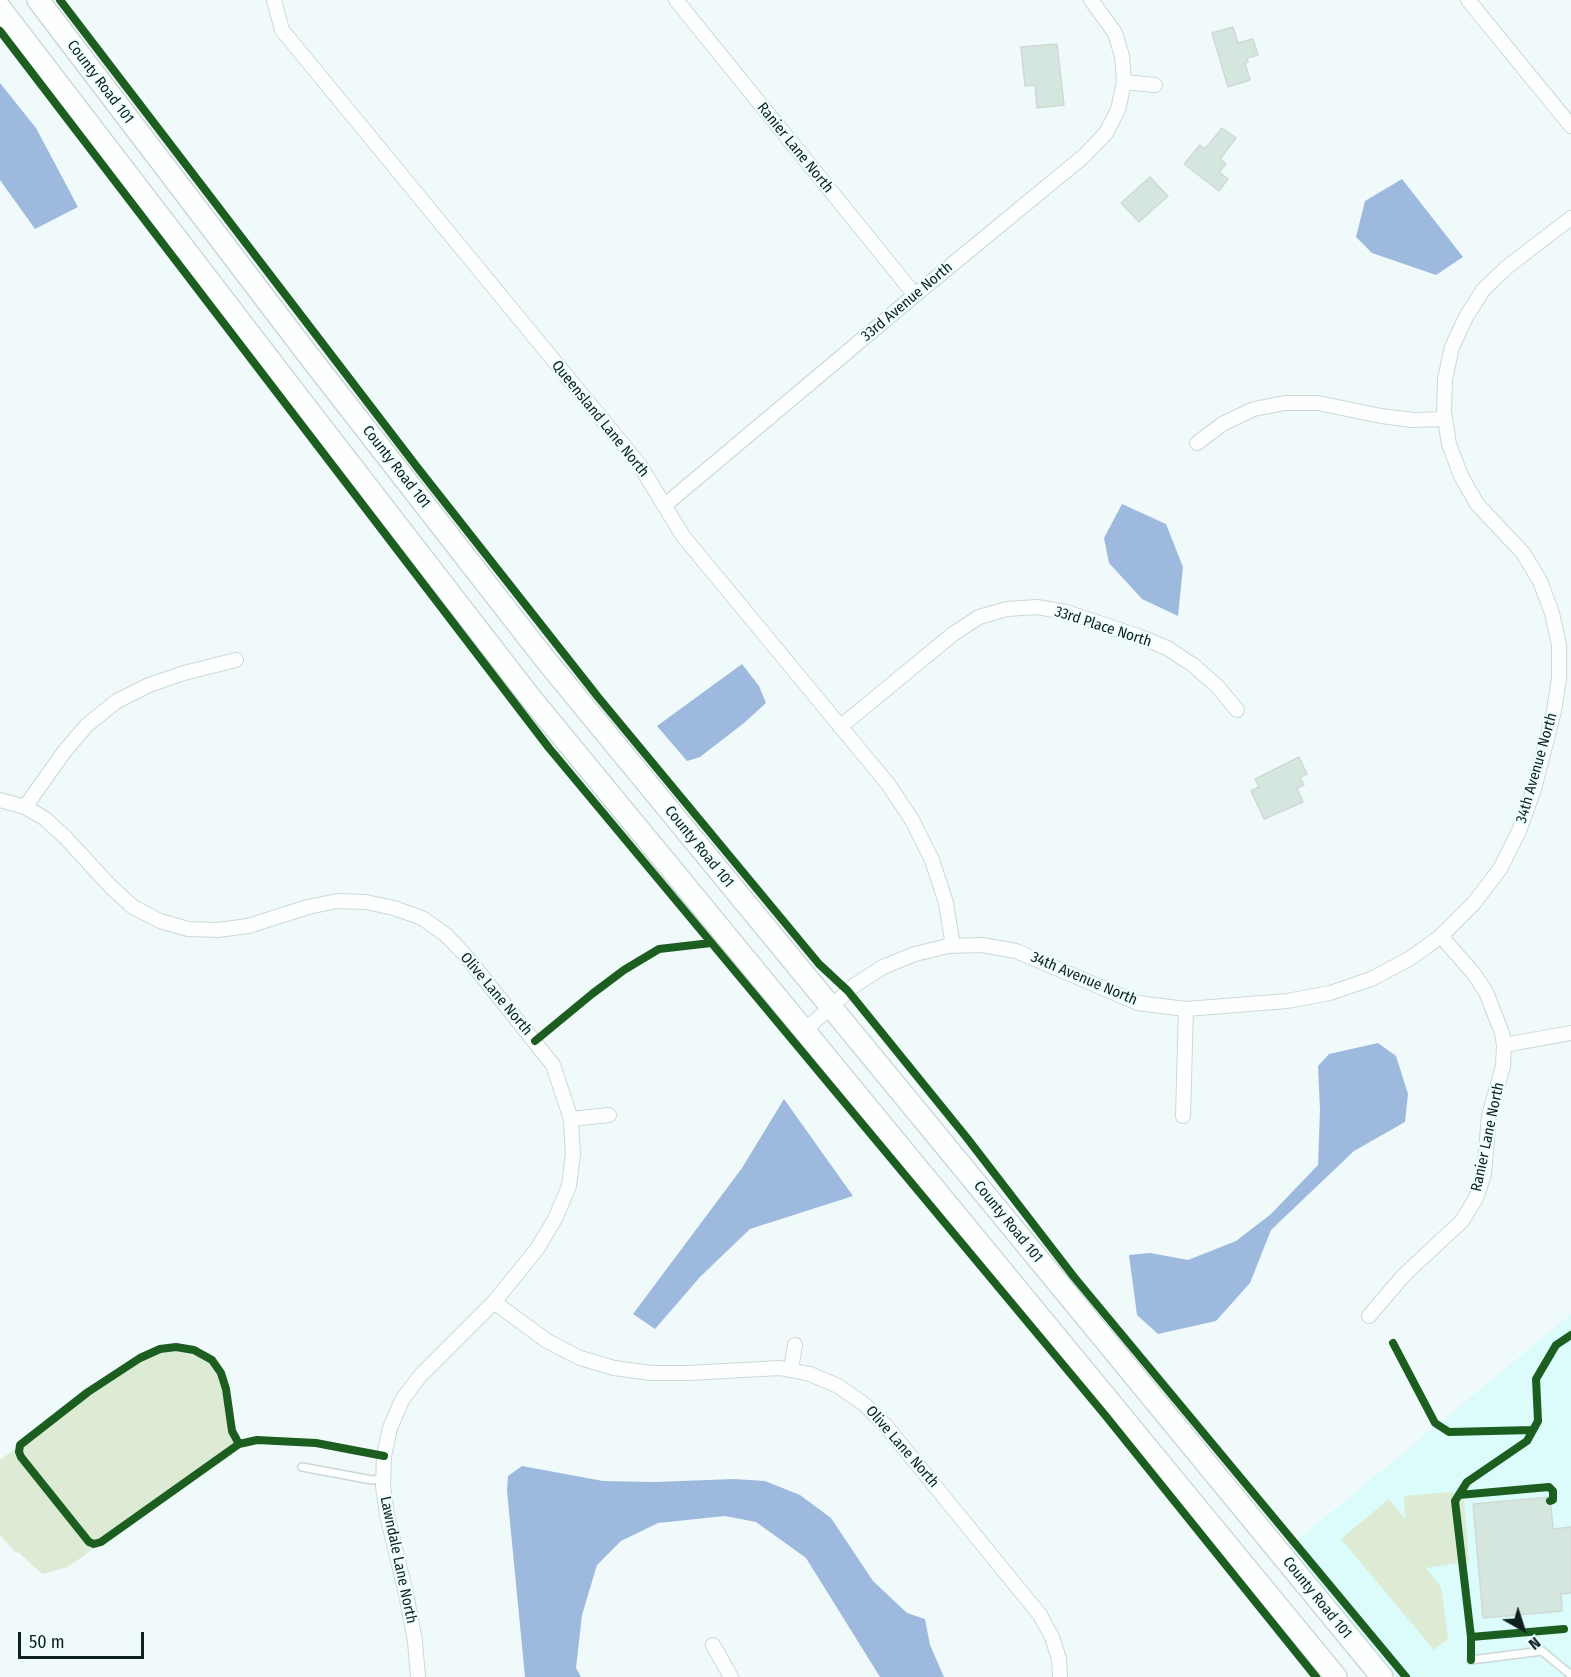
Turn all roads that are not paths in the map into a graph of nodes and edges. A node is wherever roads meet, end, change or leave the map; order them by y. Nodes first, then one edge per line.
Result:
1 (38, 0) edge
2 (273, 0) edge
3 (676, 0) edge
4 (1091, 0) edge
5 (1468, 0) edge
6 (0, 8) edge
7 (1125, 82) junction
8 (1155, 85) dead end
9 (1571, 126) edge
10 (1571, 218) edge
11 (915, 295) junction
12 (1445, 418) junction
13 (1197, 443) dead end
14 (665, 504) junction
15 (236, 660) dead end
16 (1556, 697) junction
17 (1571, 700) edge
18 (1237, 710) dead end
19 (840, 727) junction
20 (0, 800) edge
21 (25, 807) junction
22 (1441, 936) junction
23 (954, 946) junction
24 (832, 1008) junction
25 (1186, 1009) junction
26 (804, 1031) junction
27 (1571, 1033) edge
28 (1504, 1045) junction
29 (609, 1115) dead end
30 (1183, 1116) dead end
31 (571, 1119) junction
32 (494, 1302) junction
33 (1369, 1316) dead end
34 (795, 1345) dead end
35 (791, 1369) junction
36 (302, 1467) dead end
37 (383, 1479) junction
38 (713, 1645) dead end
39 (1471, 1660) dead end
40 (1571, 1675) edge
41 (418, 1677) edge
42 (731, 1677) edge
43 (1060, 1677) edge
44 (1336, 1677) edge
45 (1382, 1677) edge

1 - 24 main road, County Road 101
2 - 14 street, Queensland Lane North
3 - 11 street, Ranier Lane North
4 - 7 street
5 - 9 street
6 - 26 main road
7 - 8 street
7 - 11 street, 33rd Avenue North
10 - 12 street, 34th Avenue North
11 - 14 street, 33rd Avenue North
12 - 13 street
12 - 16 street, 34th Avenue North
14 - 19 street, Queensland Lane North
15 - 21 street
16 - 17 street
16 - 22 street, 34th Avenue North
18 - 19 street, 33rd Place North
19 - 23 street, Queensland Lane North
20 - 21 street, Olive Lane North
21 - 31 street, Olive Lane North
22 - 25 street, 34th Avenue North
22 - 28 street, Ranier Lane North
23 - 24 street, 34th Avenue North
23 - 25 street, 34th Avenue North
24 - 26 street, 34th Avenue North
24 - 45 main road, County Road 101
25 - 30 street
26 - 44 main road
27 - 28 street
28 - 33 street, Ranier Lane North
29 - 31 street
31 - 32 street, Olive Lane North
32 - 35 street, Olive Lane North
32 - 37 street, Lawndale Lane North
34 - 35 street
35 - 43 street, Olive Lane North
36 - 37 lane
37 - 41 street, Lawndale Lane North
38 - 42 street
39 - 40 lane

